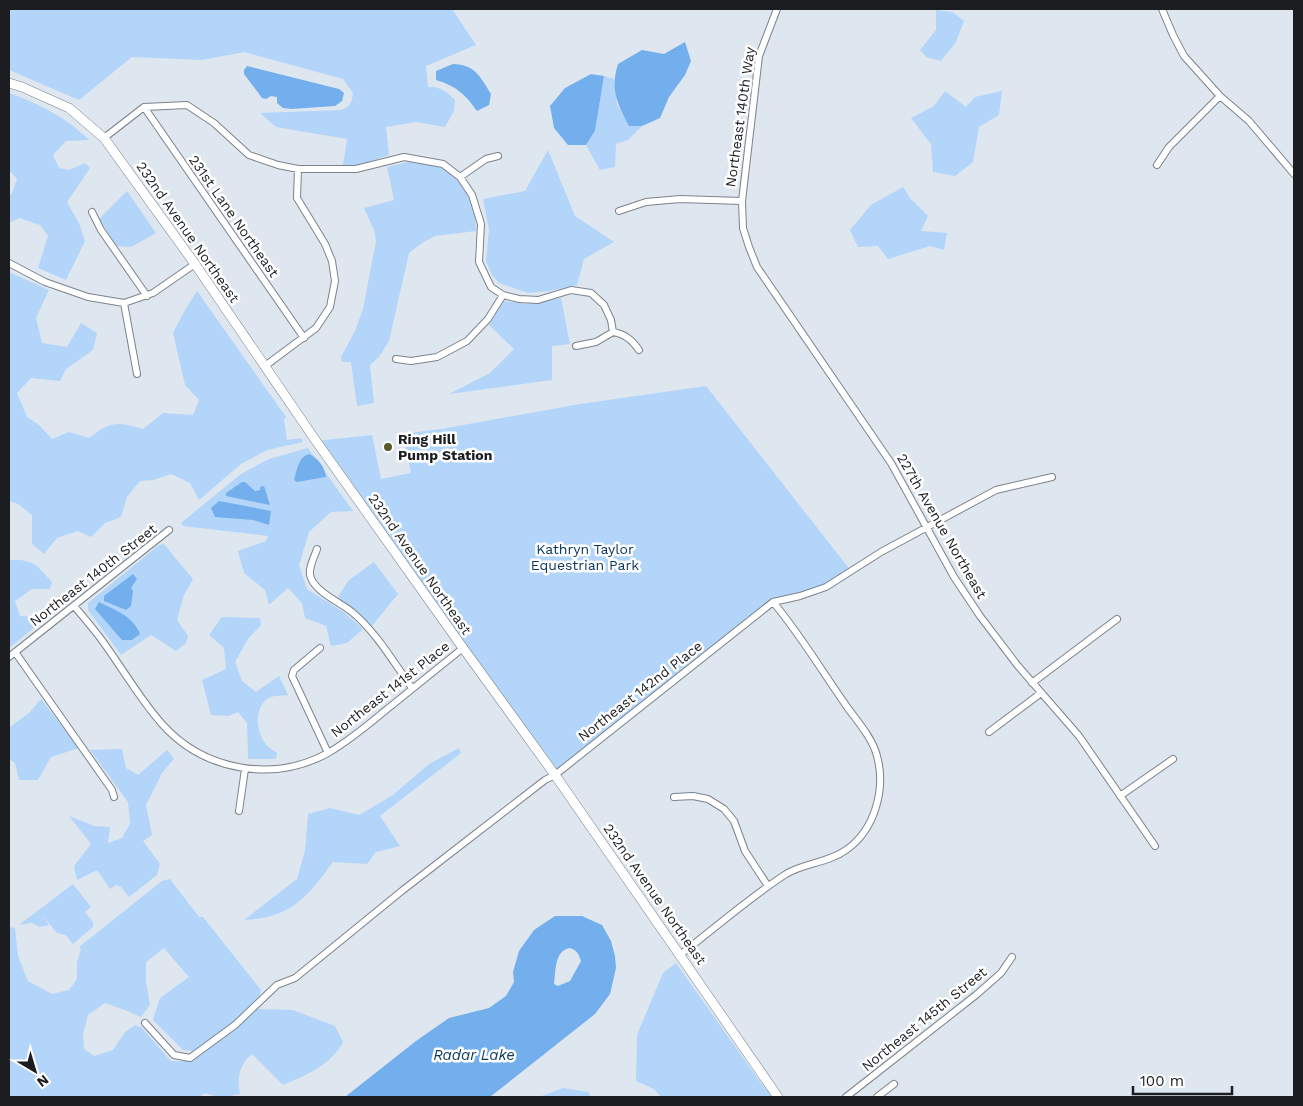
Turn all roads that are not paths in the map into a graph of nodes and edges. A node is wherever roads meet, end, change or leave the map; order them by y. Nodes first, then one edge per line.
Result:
1 (777, 9) edge
2 (1162, 9) edge
3 (9, 84) edge
4 (1220, 96) junction
5 (144, 107) junction
6 (104, 138) junction
7 (498, 156) dead end
8 (1157, 165) dead end
9 (298, 169) junction
10 (1294, 174) edge
11 (460, 177) junction
12 (742, 200) junction
13 (619, 211) dead end
14 (92, 212) dead end
15 (9, 263) edge
16 (195, 264) junction
17 (503, 295) junction
18 (147, 296) junction
19 (124, 303) junction
20 (612, 332) junction
21 (304, 338) junction
22 (576, 346) dead end
23 (640, 350) dead end
24 (396, 359) dead end
25 (265, 366) junction
26 (137, 374) dead end
27 (1052, 477) dead end
28 (925, 527) junction
29 (169, 530) dead end
30 (317, 549) dead end
31 (773, 602) junction
32 (74, 606) junction
33 (1118, 619) dead end
34 (320, 648) dead end
35 (463, 648) junction
36 (15, 652) junction
37 (9, 657) edge
38 (1032, 682) junction
39 (412, 688) junction
40 (1041, 693) junction
41 (989, 732) dead end
42 (328, 753) junction
43 (1173, 759) dead end
44 (245, 769) junction
45 (556, 775) junction
46 (1120, 796) junction
47 (114, 797) dead end
48 (674, 797) dead end
49 (239, 811) dead end
50 (1155, 846) dead end
51 (768, 886) junction
52 (680, 955) junction
53 (1012, 957) dead end
54 (145, 1023) dead end
55 (894, 1084) dead end
56 (778, 1097) edge
57 (846, 1097) edge
58 (877, 1097) edge

1 - 12 street, Northeast 140th Way
2 - 4 street
3 - 6 street, 232nd Avenue Northeast
4 - 8 street
4 - 10 street
5 - 6 street
5 - 9 street
5 - 21 street, 231st Lane Northeast
6 - 16 street, 232nd Avenue Northeast
7 - 11 street
9 - 11 street
9 - 21 street
11 - 17 street
12 - 13 street
12 - 28 street, 227th Avenue Northeast
14 - 18 street
15 - 19 street
16 - 18 street
16 - 25 street, 232nd Avenue Northeast
17 - 20 street
17 - 24 street
18 - 19 street
19 - 26 street
20 - 22 street
20 - 23 street
21 - 25 street
25 - 35 street, 232nd Avenue Northeast
27 - 28 street, Northeast 142nd Place
28 - 31 street, Northeast 142nd Place
28 - 38 street, 227th Avenue Northeast
29 - 32 street, Northeast 140th Street
30 - 39 street
31 - 45 street, Northeast 142nd Place
31 - 51 street
32 - 36 street, Northeast 140th Street
32 - 44 street, Northeast 141st Place
33 - 38 street
34 - 42 street
35 - 39 street, Northeast 141st Place
35 - 45 street, 232nd Avenue Northeast
36 - 37 street, Northeast 140th Street
36 - 47 street
38 - 40 street, 227th Avenue Northeast
39 - 42 street, Northeast 141st Place
40 - 41 street
40 - 46 street, 227th Avenue Northeast
42 - 44 street, Northeast 141st Place
43 - 46 street
44 - 49 street
45 - 52 street, 232nd Avenue Northeast
45 - 54 street, Northeast 142nd Place
46 - 50 street, 227th Avenue Northeast
48 - 51 street
51 - 52 street
52 - 56 street, 232nd Avenue Northeast
53 - 57 street, Northeast 145th Street
55 - 58 street

